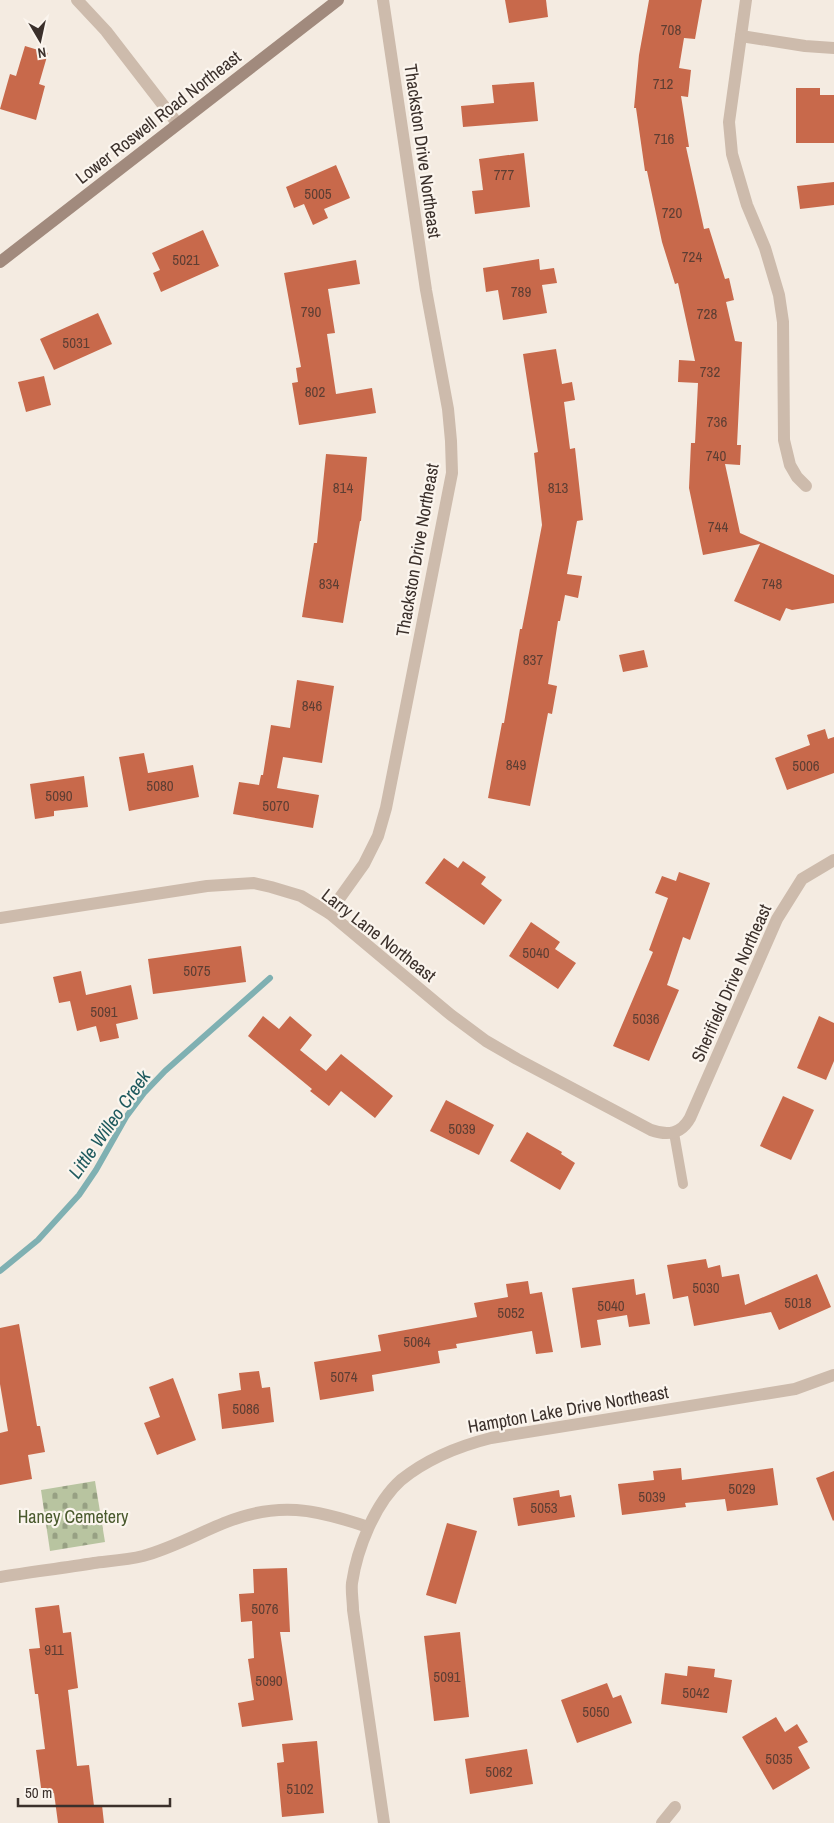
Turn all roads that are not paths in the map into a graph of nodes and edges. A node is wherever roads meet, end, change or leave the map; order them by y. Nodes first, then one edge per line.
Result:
1 (77, 0) edge
2 (338, 0) edge
3 (383, 0) edge
4 (746, 0) edge
5 (741, 36) junction
6 (834, 48) edge
7 (177, 123) junction
8 (0, 262) edge
9 (806, 486) dead end
10 (834, 860) edge
11 (329, 913) junction
12 (0, 918) edge
13 (674, 1133) junction
14 (683, 1184) dead end
15 (834, 1375) edge
16 (368, 1527) junction
17 (0, 1577) edge
18 (674, 1807) dead end
19 (384, 1823) edge
20 (662, 1823) edge

1 - 7 street
2 - 7 street, Lower Roswell Road Northeast
3 - 11 street, Thackston Drive Northeast
4 - 5 street
5 - 6 street
5 - 9 street
7 - 8 street, Lower Roswell Road Northeast
10 - 13 street, Sherifield Drive Northeast
11 - 12 street, Larry Lane Northeast
11 - 13 street, Larry Lane Northeast
13 - 14 lane
15 - 16 street, Hampton Lake Drive Northeast
16 - 17 street
16 - 19 street, Hampton Lake Drive Northeast
18 - 20 street

